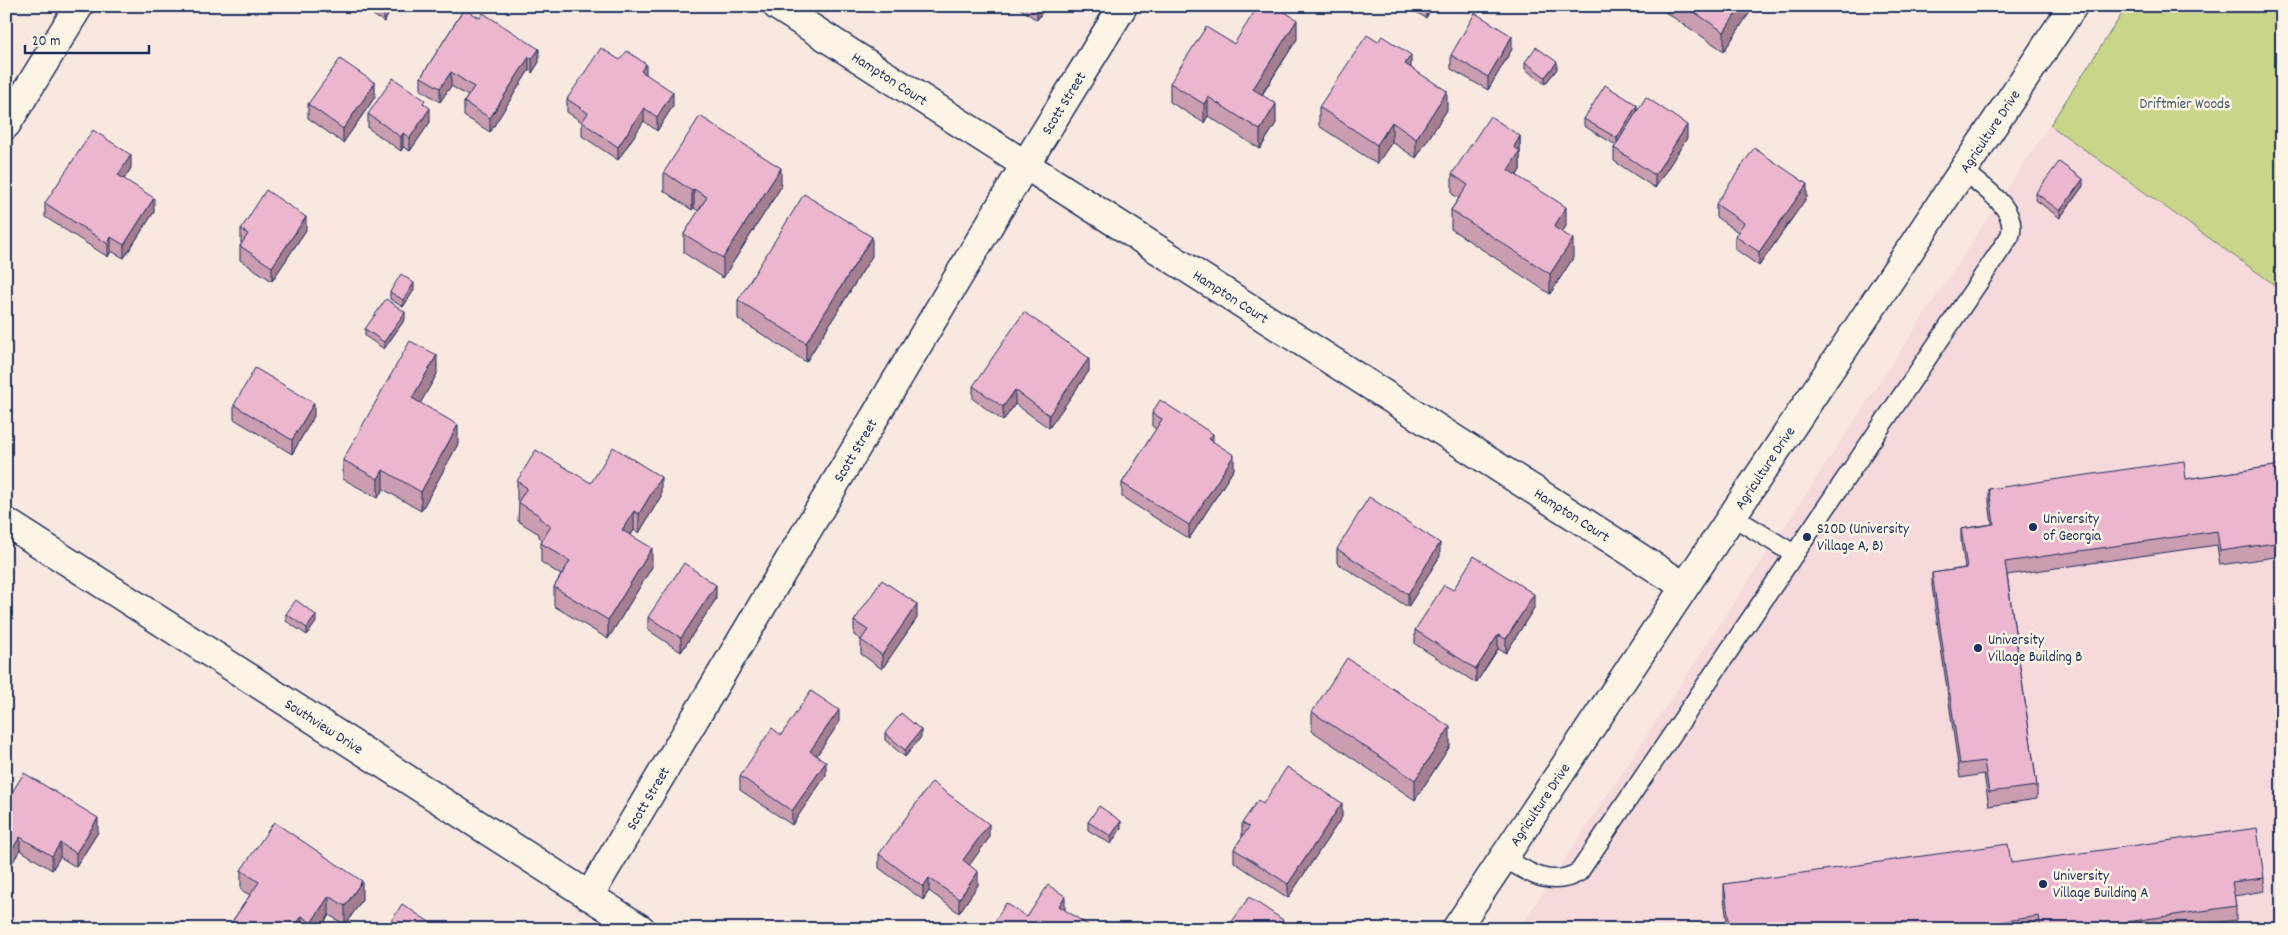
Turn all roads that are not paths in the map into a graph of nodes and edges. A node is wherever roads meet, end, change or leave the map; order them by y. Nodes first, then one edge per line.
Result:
1 (79, 6) edge
2 (777, 6) edge
3 (1123, 6) edge
4 (2073, 6) edge
5 (6, 126) edge
6 (1025, 165) junction
7 (1964, 171) junction
8 (1732, 516) junction
9 (6, 522) edge
10 (1794, 554) junction
11 (1684, 586) junction
12 (1503, 857) junction
13 (589, 896) junction
14 (642, 929) edge
15 (1456, 929) edge

1 - 5 street
2 - 6 street, Hampton Court
3 - 6 street, Scott Street
4 - 7 street, Agriculture Drive
6 - 11 street, Hampton Court
6 - 13 street, Scott Street
7 - 8 street, Agriculture Drive
7 - 10 lane
8 - 10 lane
8 - 11 street, Agriculture Drive
9 - 13 street, Southview Drive
10 - 12 lane
11 - 12 street, Agriculture Drive
12 - 15 street, Agriculture Drive
13 - 14 street, Southview Drive

